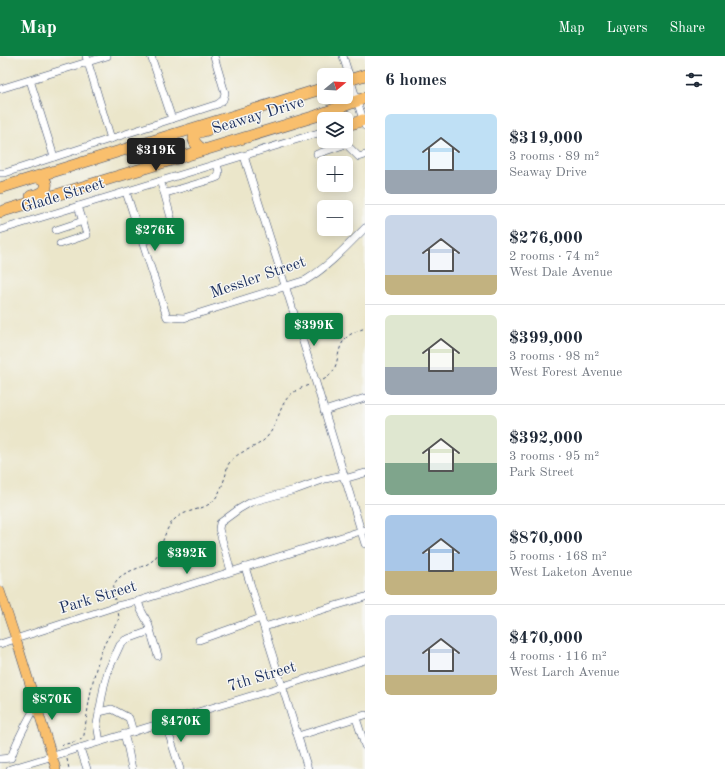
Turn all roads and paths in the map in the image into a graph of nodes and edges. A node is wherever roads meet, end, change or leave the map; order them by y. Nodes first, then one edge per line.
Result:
1 (107, 56) edge
2 (151, 56) edge
3 (214, 56) edge
4 (343, 56) edge
5 (87, 59) edge
6 (345, 68) edge
7 (365, 76) edge
8 (30, 80) junction
9 (353, 80) edge
10 (353, 88) edge
11 (0, 89) edge
12 (317, 90) edge
13 (317, 95) edge
14 (361, 100) edge
15 (310, 117) junction
16 (317, 118) edge
17 (172, 119) junction
18 (364, 122) edge
19 (353, 123) edge
20 (317, 133) edge
21 (111, 139) junction
22 (203, 150) junction
23 (317, 154) dead end
24 (365, 155) edge
25 (244, 156) junction
26 (54, 157) junction
27 (217, 164) junction
28 (0, 173) edge
29 (36, 177) junction
30 (160, 181) junction
31 (0, 188) edge
32 (126, 192) junction
33 (164, 192) junction
34 (0, 206) edge
35 (78, 206) junction
36 (0, 212) edge
37 (83, 221) junction
38 (365, 228) edge
39 (0, 230) edge
40 (56, 230) dead end
41 (142, 241) junction
42 (60, 244) dead end
43 (284, 286) junction
44 (365, 328) edge
45 (316, 383) junction
46 (365, 398) edge
47 (324, 411) junction
48 (365, 473) edge
49 (344, 477) junction
50 (363, 530) edge
51 (365, 544) edge
52 (245, 567) junction
53 (231, 571) junction
54 (0, 591) edge
55 (365, 597) edge
56 (138, 601) junction
57 (117, 606) junction
58 (261, 618) junction
59 (264, 627) junction
60 (150, 631) junction
61 (16, 639) junction
62 (199, 640) dead end
63 (0, 644) edge
64 (158, 656) dead end
65 (365, 660) edge
66 (282, 686) junction
67 (36, 706) junction
68 (99, 712) junction
69 (365, 715) edge
70 (356, 718) junction
71 (165, 722) junction
72 (133, 732) junction
73 (124, 734) junction
74 (298, 736) junction
75 (100, 742) junction
76 (365, 746) edge
77 (80, 748) junction
78 (65, 753) junction
79 (52, 757) junction
80 (0, 759) edge
81 (10, 769) edge
82 (56, 769) edge
83 (69, 769) edge
84 (86, 769) edge
85 (132, 769) edge
86 (180, 769) edge
87 (308, 769) edge

1 - 5 street
2 - 17 street
3 - 17 street
4 - 6 street
5 - 8 street
5 - 21 street
7 - 9 highway
8 - 11 street
8 - 26 street
10 - 14 street
12 - 29 highway, Seaway Drive
13 - 22 highway
14 - 15 highway, Seaway Drive
14 - 18 street
15 - 16 highway
15 - 22 highway, Seaway Drive
17 - 21 street
18 - 19 highway
20 - 25 street, Glade Street
21 - 26 street
22 - 36 highway, Seaway Drive
23 - 24 street
25 - 27 street, Glade Street
25 - 43 street
26 - 28 street
27 - 30 street, Glade Street
27 - 33 street
29 - 31 highway, Seaway Drive
29 - 34 highway
30 - 32 street, Glade Street
30 - 33 street
32 - 35 street, Glade Street
32 - 41 street
33 - 41 street
35 - 37 street
35 - 39 street, Glade Street
37 - 40 street
37 - 42 street
38 - 43 street, Messler Street
41 - 43 street, Messler Street
43 - 45 street
44 - 45 path
45 - 47 street
45 - 57 path
46 - 47 street
47 - 49 street
48 - 49 street
49 - 50 street
49 - 53 street
50 - 51 street
50 - 52 street, Park Street
52 - 53 street, Park Street
52 - 58 street
53 - 56 street, Park Street
54 - 61 main road
55 - 59 street
56 - 57 street, Park Street
56 - 60 street
57 - 61 street, Park Street
57 - 78 path
58 - 59 street
58 - 62 street
59 - 66 street
60 - 64 street
60 - 68 street
61 - 63 street, Park Street
61 - 67 main road
65 - 66 street, 7th Street
66 - 71 street, 7th Street
66 - 74 street
67 - 79 main road
67 - 80 street
68 - 72 street
68 - 75 street
69 - 70 street
70 - 74 street
70 - 76 street
71 - 72 street, 7th Street
71 - 86 street
72 - 73 street, 7th Street
73 - 75 street, 7th Street
73 - 85 street
74 - 87 street
75 - 77 street, 7th Street
77 - 78 street, 7th Street
77 - 84 street
78 - 79 street, 7th Street
78 - 83 path
79 - 81 street, 7th Street
79 - 82 main road

